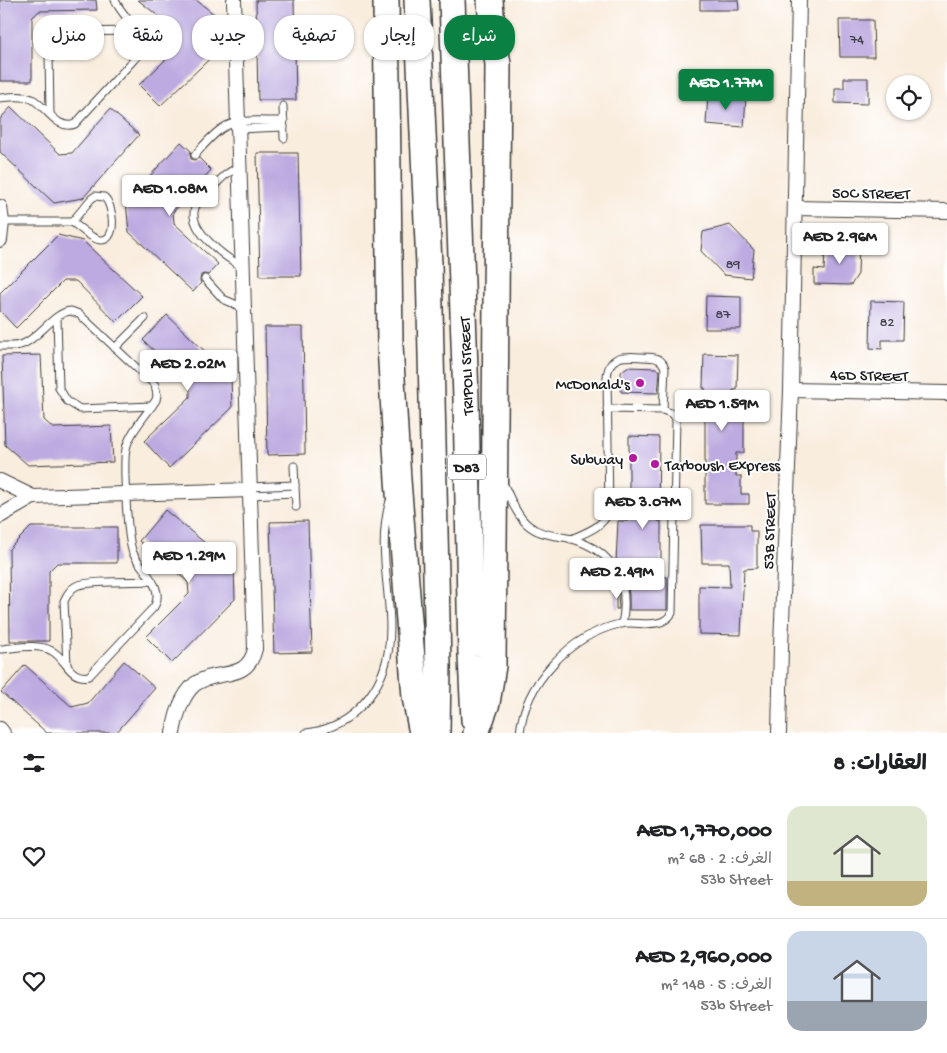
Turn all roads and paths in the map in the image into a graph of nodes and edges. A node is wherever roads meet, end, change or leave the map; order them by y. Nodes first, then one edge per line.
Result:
1 (115, 0) edge
2 (234, 0) edge
3 (368, 0) edge
4 (386, 0) edge
5 (417, 0) edge
6 (452, 0) edge
7 (490, 0) edge
8 (505, 0) edge
9 (799, 0) edge
10 (124, 15) edge
11 (114, 31) edge
12 (134, 60) edge
13 (498, 64) junction
14 (387, 85) junction
15 (0, 98) edge
16 (283, 106) dead end
17 (50, 114) junction
18 (284, 124) junction
19 (239, 126) junction
20 (284, 138) dead end
21 (195, 155) dead end
22 (241, 167) junction
23 (0, 208) edge
24 (795, 208) junction
25 (947, 211) edge
26 (2, 222) junction
27 (72, 222) junction
28 (0, 240) edge
29 (243, 267) junction
30 (205, 279) dead end
31 (244, 308) junction
32 (57, 318) junction
33 (145, 318) dead end
34 (0, 346) edge
35 (115, 348) junction
36 (791, 390) junction
37 (947, 393) edge
38 (152, 406) junction
39 (607, 409) junction
40 (663, 410) junction
41 (495, 465) junction
42 (294, 466) dead end
43 (398, 480) junction
44 (0, 482) edge
45 (295, 485) junction
46 (250, 491) junction
47 (127, 494) junction
48 (295, 494) junction
49 (33, 497) junction
50 (296, 507) dead end
51 (0, 514) edge
52 (571, 539) junction
53 (152, 581) junction
54 (622, 624) junction
55 (0, 649) edge
56 (67, 665) junction
57 (0, 730) edge
58 (3, 733) edge
59 (173, 733) edge
60 (306, 733) edge
61 (422, 733) edge
62 (436, 733) edge
63 (475, 733) edge
64 (520, 733) edge
65 (779, 733) edge

1 - 10 lane
2 - 19 street
3 - 14 highway
4 - 14 highway
5 - 62 highway, TRIPOLI STREET / D83
6 - 63 highway, TRIPOLI STREET / D83
7 - 13 highway
8 - 13 highway
9 - 24 street, 53B STREET
11 - 17 lane
12 - 17 lane
13 - 41 highway
14 - 43 highway
15 - 17 lane
16 - 18 lane
18 - 19 lane
18 - 20 lane
19 - 21 lane
19 - 22 street
22 - 29 street
22 - 29 lane
23 - 26 street
24 - 25 street, 50C STREET
24 - 36 street, 53B STREET
26 - 27 lane
26 - 28 street
27 - 27 lane
29 - 31 street
30 - 31 lane
31 - 46 street
32 - 34 lane
32 - 35 lane
32 - 38 lane
33 - 35 lane
35 - 38 lane
36 - 37 street, 46D STREET
36 - 65 street, 53B STREET
38 - 47 lane
39 - 40 lane
39 - 40 lane
39 - 52 lane
40 - 54 lane
41 - 52 lane
41 - 63 highway
42 - 45 lane
43 - 60 lane
43 - 61 highway
44 - 49 street
44 - 51 street
45 - 46 lane
45 - 48 lane
46 - 47 street
46 - 48 lane
46 - 59 street
47 - 49 street
47 - 53 lane
48 - 50 lane
49 - 51 street
52 - 54 lane
53 - 56 lane
53 - 56 lane
54 - 64 lane
55 - 56 lane
57 - 58 street

